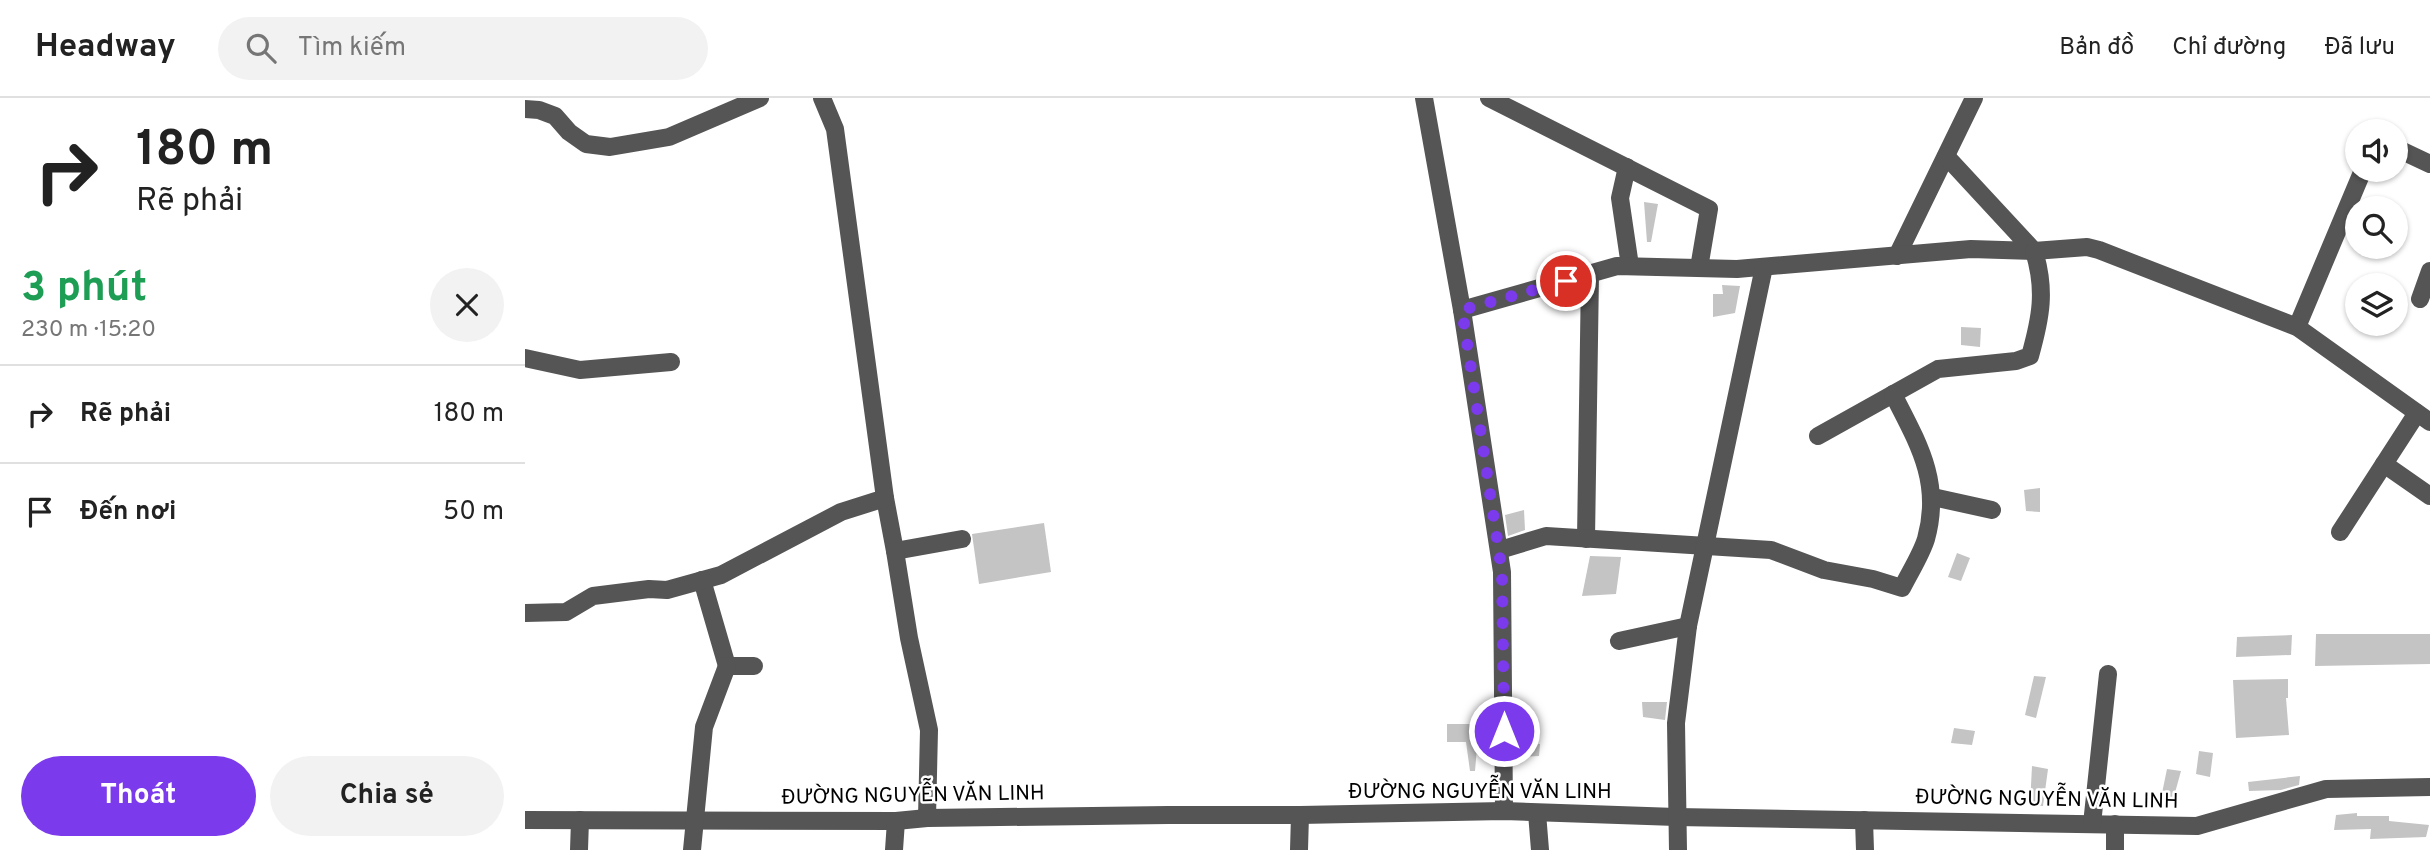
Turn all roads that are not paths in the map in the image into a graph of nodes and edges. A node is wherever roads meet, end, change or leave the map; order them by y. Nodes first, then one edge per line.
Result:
1 (760, 98) edge
2 (822, 98) edge
3 (1424, 98) edge
4 (1489, 98) edge
5 (1974, 98) edge
6 (525, 109) edge
7 (2408, 152) edge
8 (1946, 156) junction
9 (2429, 160) edge
10 (1627, 167) junction
11 (2358, 182) edge
12 (2034, 251) junction
13 (1897, 256) junction
14 (1630, 266) junction
15 (1765, 267) junction
16 (1699, 268) junction
17 (2430, 271) edge
18 (1590, 274) junction
19 (2420, 299) dead end
20 (1462, 310) junction
21 (2297, 327) junction
22 (525, 358) edge
23 (671, 362) dead end
24 (1893, 394) junction
25 (2423, 417) edge
26 (1818, 436) dead end
27 (2384, 464) junction
28 (2430, 496) edge
29 (1933, 497) junction
30 (885, 498) junction
31 (1991, 510) dead end
32 (2340, 532) dead end
33 (1586, 538) junction
34 (962, 539) dead end
35 (1704, 545) junction
36 (1500, 550) junction
37 (895, 551) junction
38 (702, 580) junction
39 (525, 612) edge
40 (1688, 626) junction
41 (1619, 641) dead end
42 (727, 666) junction
43 (754, 666) dead end
44 (2108, 674) dead end
45 (2430, 787) edge
46 (1504, 811) junction
47 (1537, 813) junction
48 (1300, 816) junction
49 (1676, 817) junction
50 (927, 818) junction
51 (525, 820) edge
52 (580, 820) junction
53 (1864, 820) junction
54 (694, 821) junction
55 (896, 821) junction
56 (2092, 824) junction
57 (2115, 824) junction
58 (579, 850) edge
59 (692, 850) edge
60 (894, 850) edge
61 (1299, 850) edge
62 (1540, 850) edge
63 (1678, 850) edge
64 (1865, 850) edge
65 (2115, 850) edge

1 - 6 street
2 - 30 street
3 - 20 street
4 - 10 street
5 - 8 street
7 - 9 street
8 - 12 street
8 - 13 street
10 - 14 street
10 - 16 street
11 - 21 street
12 - 13 street
12 - 21 street
12 - 24 street
13 - 15 street
14 - 16 street
14 - 18 street
15 - 16 street
15 - 35 street
17 - 19 street
18 - 20 street
18 - 33 street
20 - 36 street
21 - 25 street
22 - 23 street
24 - 26 street
24 - 29 street
25 - 27 street
27 - 28 street
27 - 32 street
29 - 31 street
29 - 35 street
30 - 37 street
30 - 38 street
33 - 35 street
33 - 36 street
34 - 37 street
35 - 40 street
36 - 46 street
37 - 50 street
38 - 39 street
38 - 42 street
40 - 41 street
40 - 49 street
42 - 43 street
42 - 54 street
44 - 56 street
45 - 57 street, ĐƯỜNG NGUYỄN VĂN LINH
46 - 47 street, ĐƯỜNG NGUYỄN VĂN LINH
46 - 48 street, ĐƯỜNG NGUYỄN VĂN LINH
47 - 49 street, ĐƯỜNG NGUYỄN VĂN LINH
47 - 62 street
48 - 50 street, ĐƯỜNG NGUYỄN VĂN LINH
48 - 61 street
49 - 53 street, ĐƯỜNG NGUYỄN VĂN LINH
49 - 63 street
50 - 55 street, ĐƯỜNG NGUYỄN VĂN LINH
51 - 52 street, ĐƯỜNG NGUYỄN VĂN LINH
52 - 54 street, ĐƯỜNG NGUYỄN VĂN LINH
52 - 58 street
53 - 56 street, ĐƯỜNG NGUYỄN VĂN LINH
53 - 64 street
54 - 55 street, ĐƯỜNG NGUYỄN VĂN LINH
54 - 59 street
55 - 60 street
56 - 57 street, ĐƯỜNG NGUYỄN VĂN LINH
57 - 65 street

